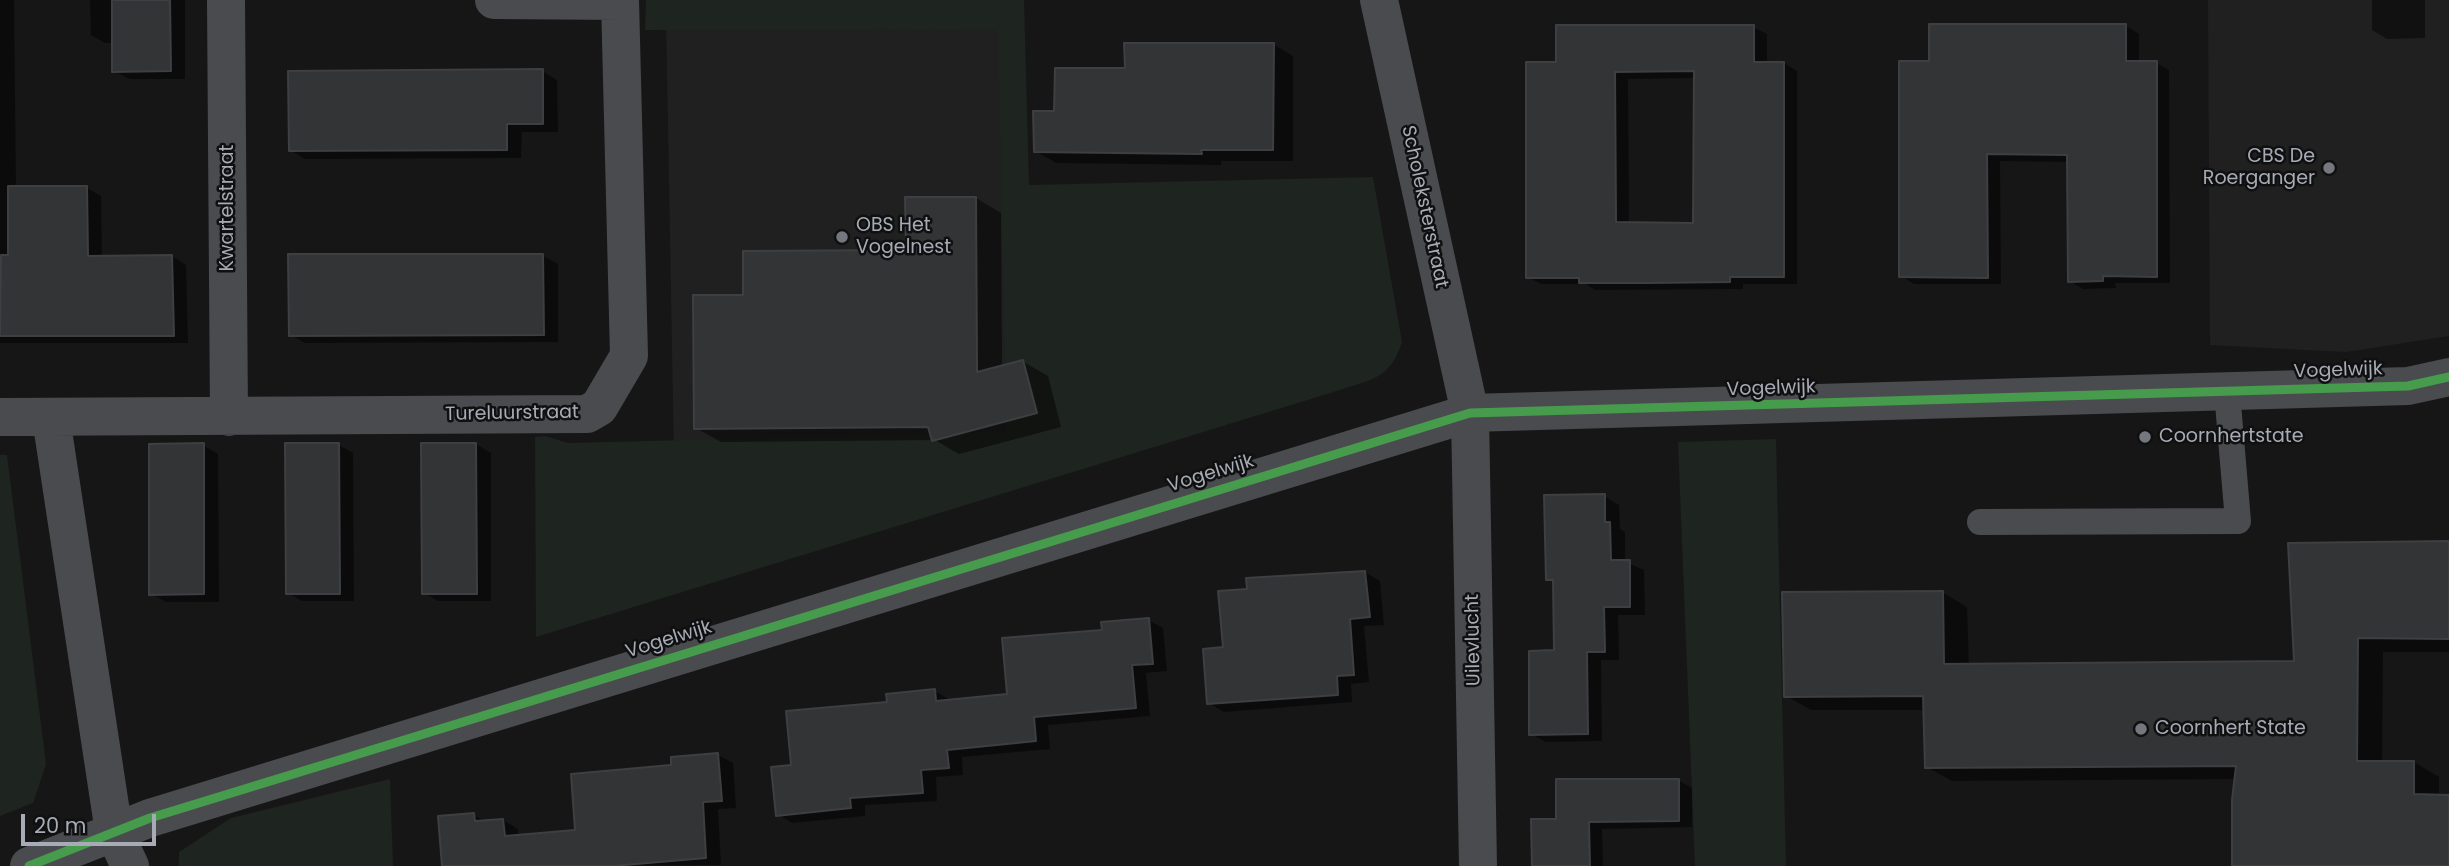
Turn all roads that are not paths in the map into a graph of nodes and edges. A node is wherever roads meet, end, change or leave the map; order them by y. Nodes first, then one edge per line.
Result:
1 (226, 0) edge
2 (494, 0) edge
3 (620, 0) edge
4 (1378, 0) edge
5 (2449, 377) edge
6 (2227, 393) junction
7 (1469, 413) junction
8 (229, 417) junction
9 (0, 418) edge
10 (51, 418) junction
11 (1980, 522) dead end
12 (114, 832) junction
13 (29, 866) edge
14 (130, 866) edge
15 (1478, 866) edge

1 - 8 street, Kwartelstraat
2 - 3 street
3 - 8 street, Tureluurstraat
4 - 7 street, Scholeksterstraat
5 - 6 street, Vogelwijk
6 - 7 street, Vogelwijk
6 - 11 lane
7 - 12 street, Vogelwijk
7 - 15 street, Uilevlucht
8 - 10 street, Tureluurstraat
9 - 10 street, Tureluurstraat
10 - 12 street
12 - 13 street, Vogelwijk
12 - 14 street

